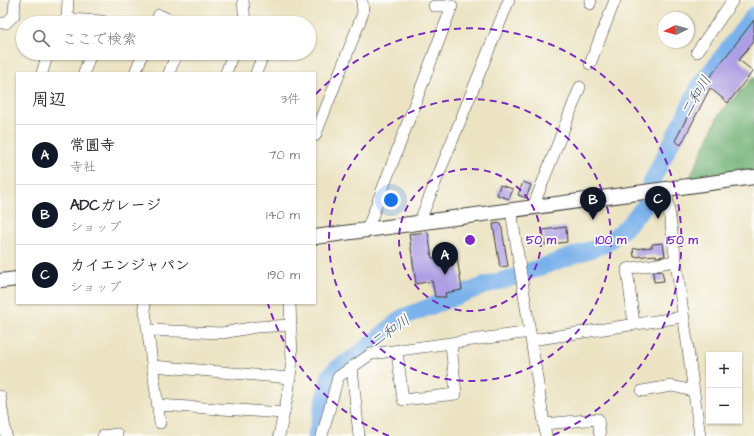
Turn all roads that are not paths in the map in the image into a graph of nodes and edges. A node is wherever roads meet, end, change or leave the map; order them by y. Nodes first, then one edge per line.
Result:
1 (15, 0) edge
2 (68, 0) edge
3 (362, 0) edge
4 (509, 0) edge
5 (615, 0) edge
6 (733, 0) edge
7 (242, 1) edge
8 (434, 6) dead end
9 (64, 16) edge
10 (244, 16) edge
11 (0, 24) edge
12 (697, 52) dead end
13 (46, 60) edge
14 (89, 60) edge
15 (140, 60) edge
16 (174, 60) edge
17 (231, 60) edge
18 (261, 60) edge
19 (590, 64) dead end
20 (42, 72) edge
21 (84, 72) edge
22 (135, 72) edge
23 (169, 72) edge
24 (226, 72) edge
25 (256, 72) edge
26 (580, 87) dead end
27 (316, 133) edge
28 (754, 177) edge
29 (666, 189) junction
30 (533, 207) junction
31 (511, 210) junction
32 (419, 223) junction
33 (367, 230) junction
34 (316, 237) edge
35 (676, 261) junction
36 (16, 279) edge
37 (0, 281) edge
38 (144, 304) edge
39 (290, 304) edge
40 (682, 317) junction
41 (634, 324) junction
42 (291, 325) junction
43 (148, 330) junction
44 (531, 336) junction
45 (451, 344) junction
46 (398, 351) junction
47 (153, 366) junction
48 (352, 367) junction
49 (290, 378) junction
50 (642, 391) dead end
51 (693, 391) junction
52 (0, 396) edge
53 (158, 405) junction
54 (284, 413) junction
55 (160, 424) dead end
56 (544, 424) junction
57 (117, 434) dead end
58 (6, 436) edge
59 (103, 436) edge
60 (279, 436) edge
61 (322, 436) edge
62 (359, 436) edge
63 (546, 436) edge
64 (600, 436) edge
65 (700, 436) edge

1 - 11 street
2 - 9 street
3 - 27 street
4 - 32 street
5 - 19 street
6 - 12 street
7 - 10 street
8 - 33 street
13 - 20 street
14 - 21 street
15 - 22 street
16 - 23 street
17 - 24 street
18 - 25 street
26 - 30 street
28 - 29 street
29 - 30 street
29 - 35 street
30 - 31 street
31 - 32 street
31 - 44 street
32 - 33 street
33 - 34 street
35 - 40 street
35 - 41 street
36 - 37 street
38 - 43 street
39 - 42 street
40 - 41 street
40 - 51 street
41 - 44 street
42 - 43 street
42 - 49 street
43 - 47 street
44 - 45 street
44 - 56 street
45 - 46 street
45 - 46 street
46 - 48 street
47 - 49 street
47 - 53 street
48 - 61 street
48 - 62 street
49 - 54 street
50 - 51 street
51 - 65 street
52 - 58 street
53 - 54 street
53 - 55 street
54 - 60 street
56 - 63 street
56 - 64 street
57 - 59 street

